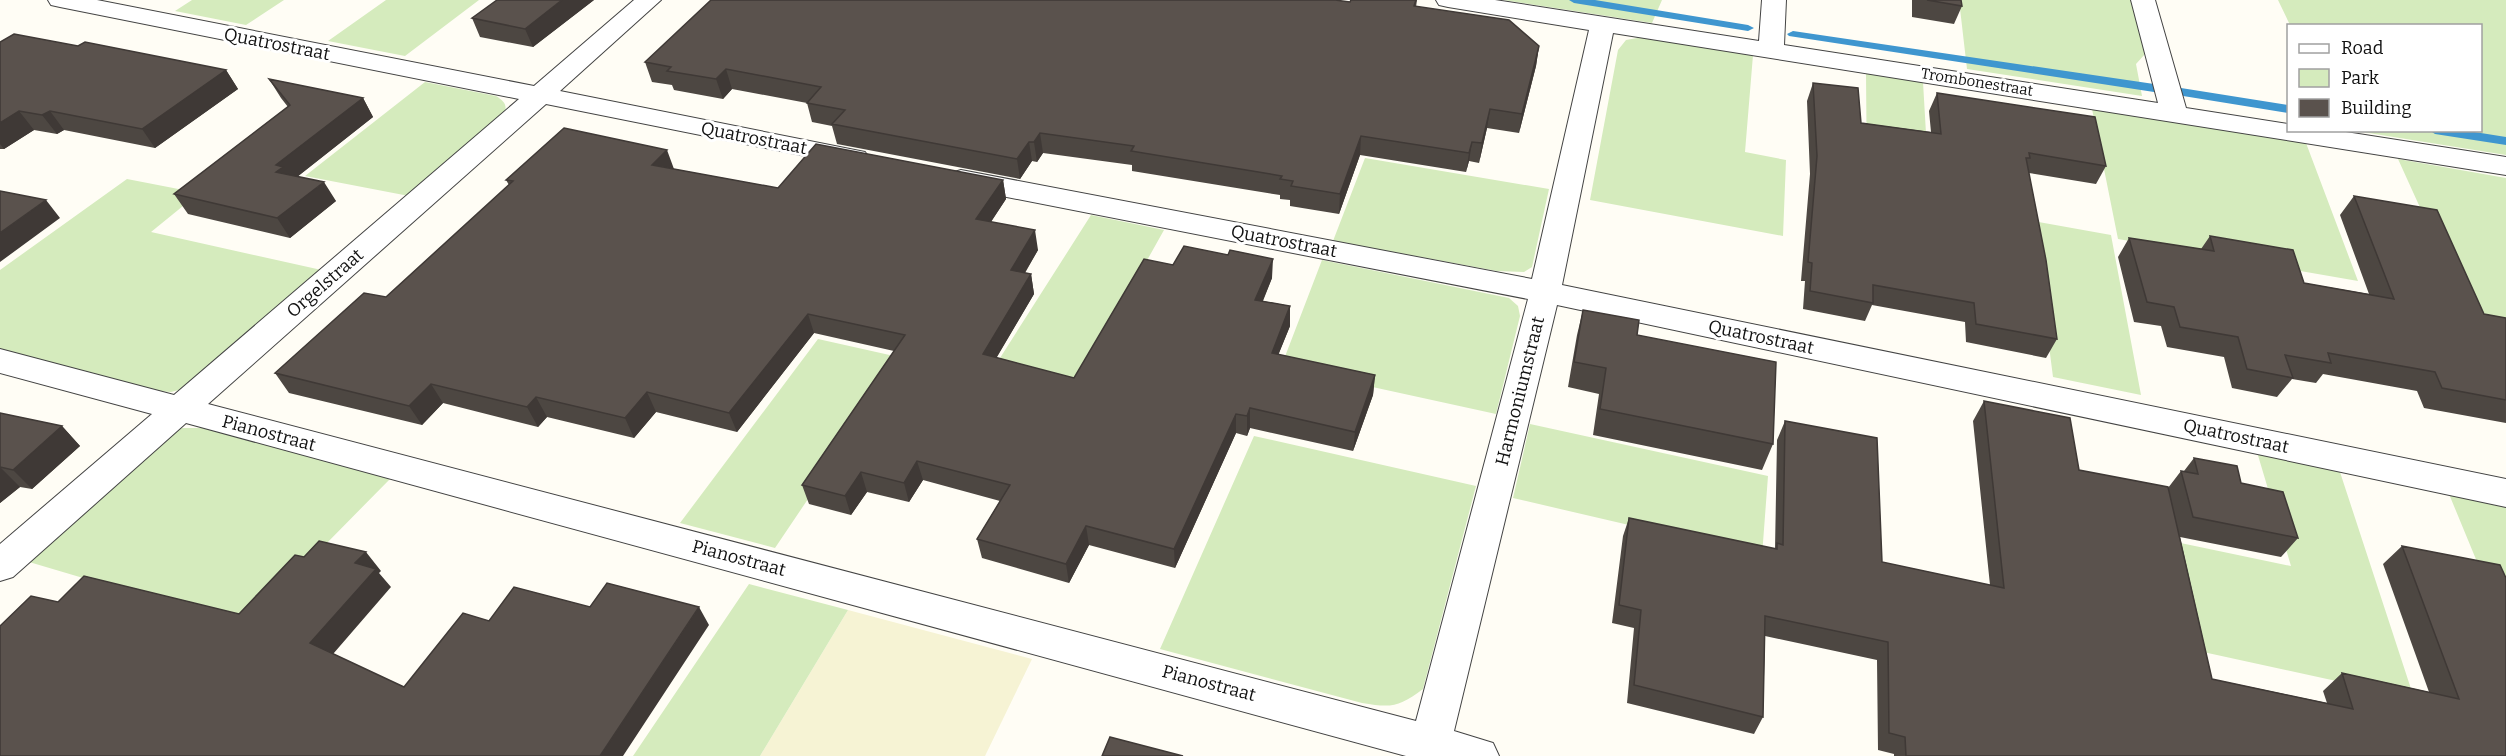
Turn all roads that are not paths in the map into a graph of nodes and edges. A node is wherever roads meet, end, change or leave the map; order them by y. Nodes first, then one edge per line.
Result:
1 (60, 0) edge
2 (649, 0) edge
3 (1448, 0) edge
4 (1774, 0) edge
5 (2143, 0) edge
6 (1603, 24) junction
7 (1771, 51) junction
8 (538, 97) junction
9 (2174, 112) junction
10 (2287, 130) edge
11 (2297, 132) edge
12 (878, 162) edge
13 (2506, 166) edge
14 (936, 174) edge
15 (1545, 292) junction
16 (0, 361) edge
17 (182, 409) junction
18 (2506, 493) edge
19 (0, 566) edge
20 (1429, 749) edge
21 (1478, 756) edge

1 - 8 street, Quatrostraat
2 - 8 street, Orgelstraat
3 - 6 street, Trombonestraat
4 - 7 street
5 - 9 street
6 - 7 street, Trombonestraat
6 - 15 street, Harmoniumstraat
7 - 9 street, Trombonestraat
8 - 12 street, Quatrostraat
8 - 17 street, Orgelstraat
9 - 10 street, Trombonestraat
11 - 13 street, Trombonestraat
14 - 15 street, Quatrostraat
15 - 18 street, Quatrostraat
15 - 20 street, Harmoniumstraat
16 - 17 street, Pianostraat
17 - 19 street, Orgelstraat
17 - 20 street, Pianostraat
20 - 21 street, Pianostraat

